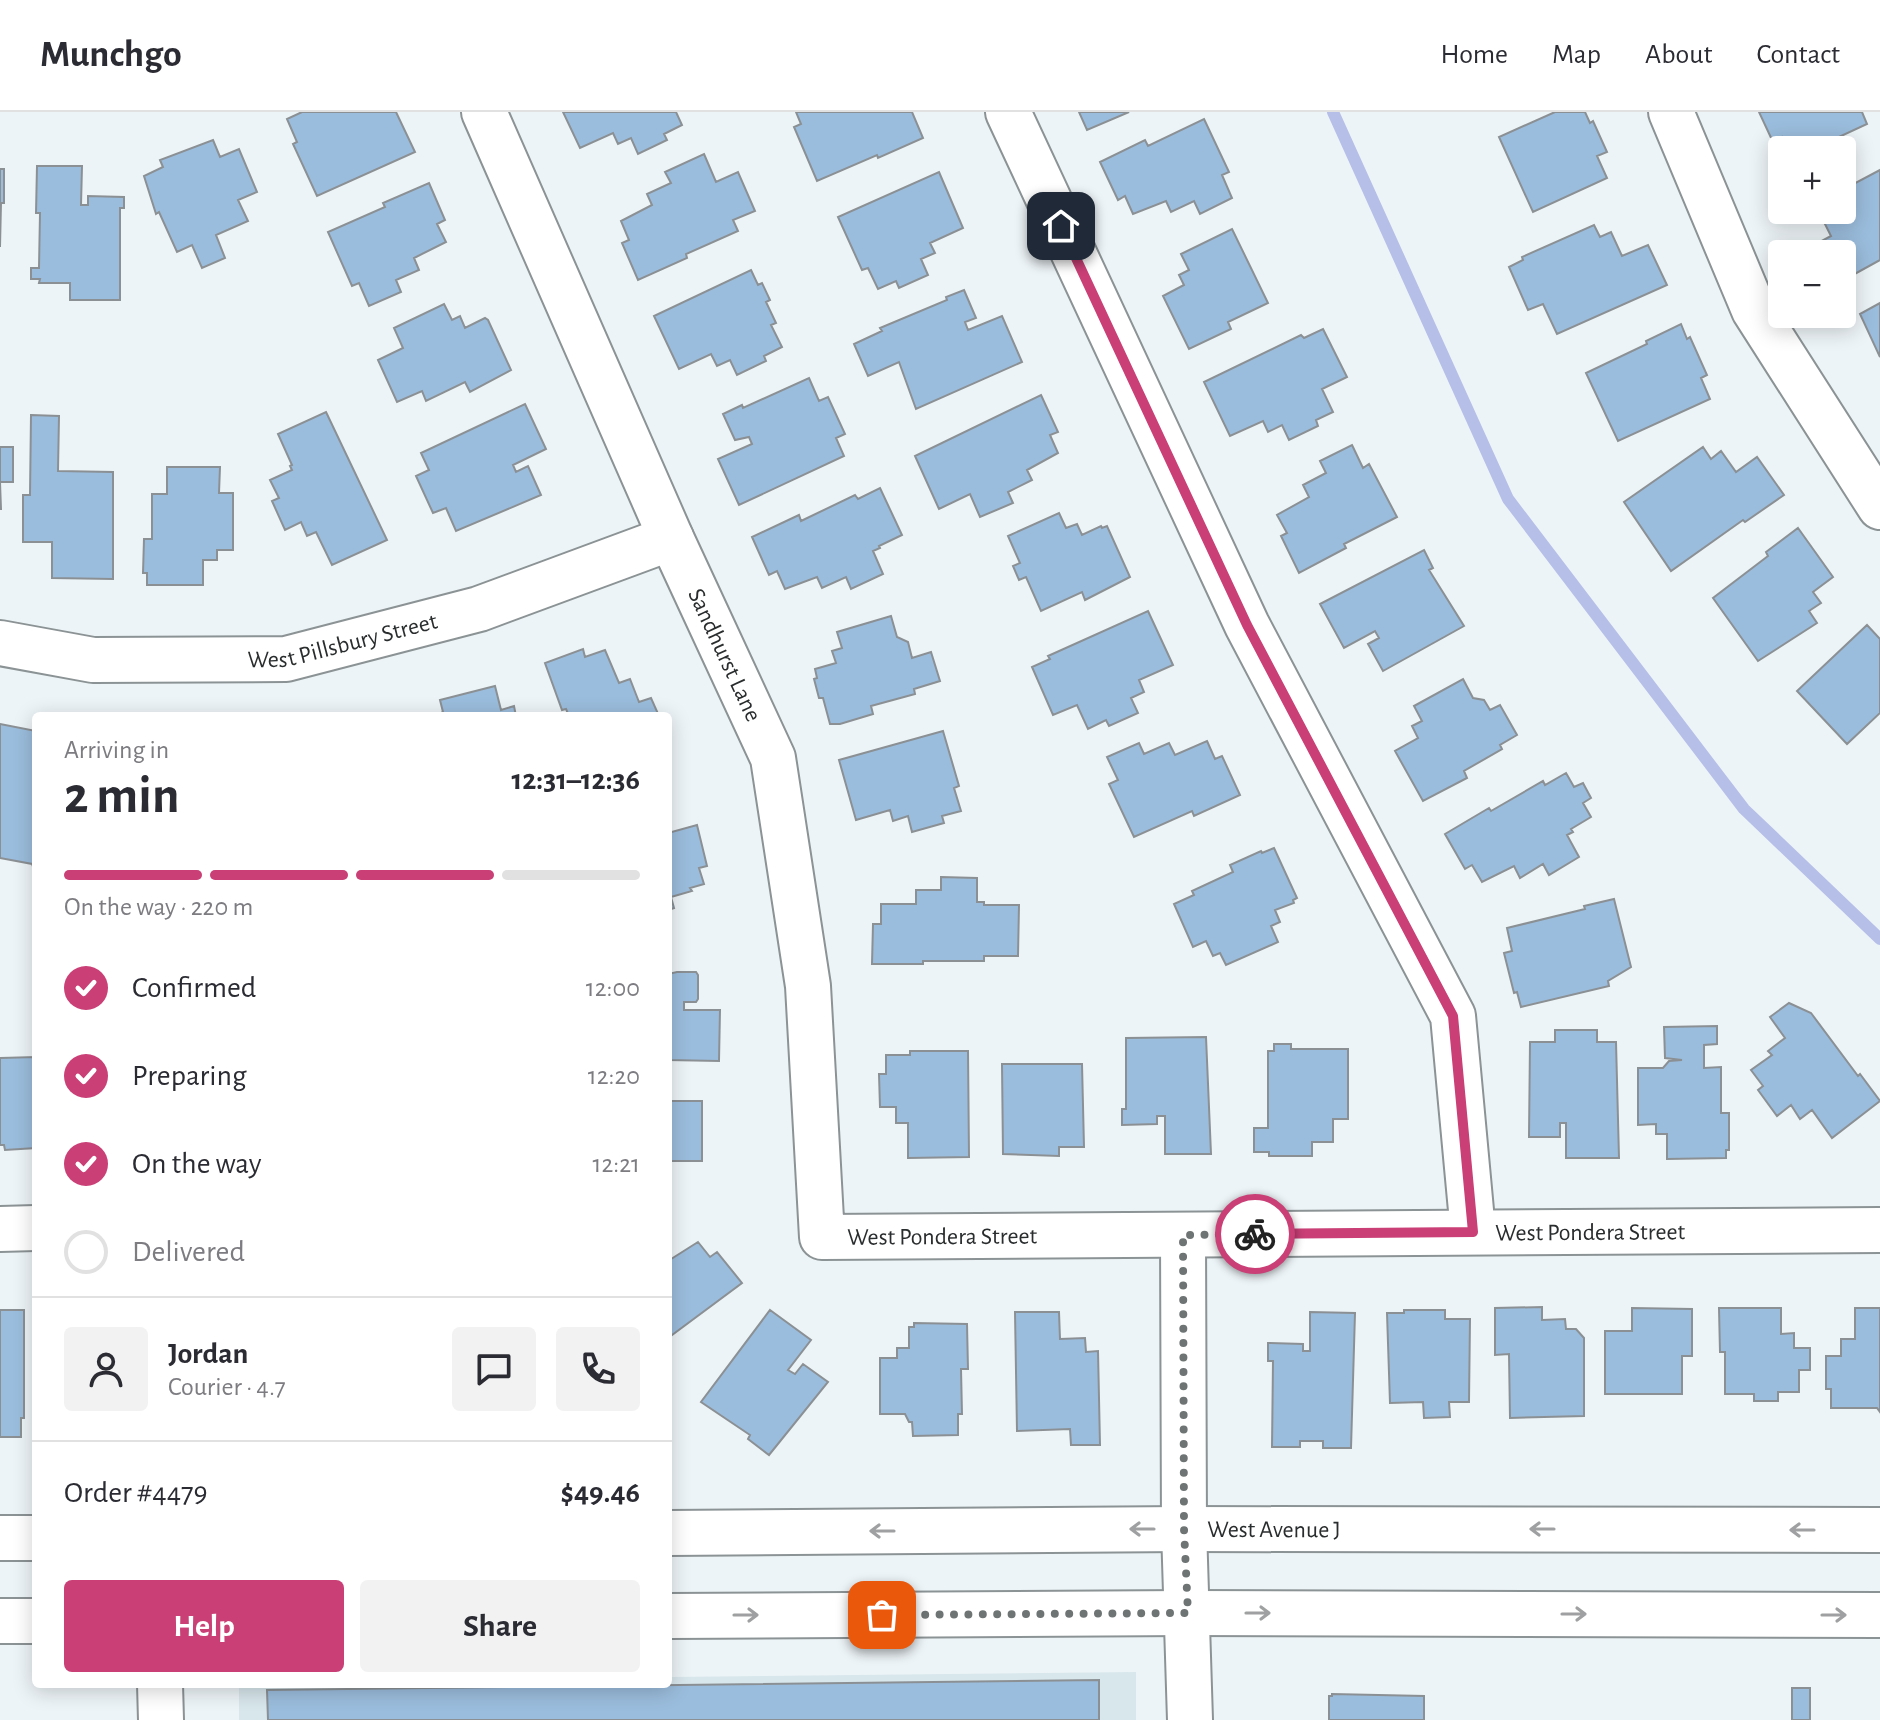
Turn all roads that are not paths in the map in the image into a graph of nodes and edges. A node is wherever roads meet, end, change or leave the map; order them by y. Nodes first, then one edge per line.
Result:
1 (484, 112) edge
2 (1008, 112) edge
3 (1671, 112) edge
4 (1880, 507) edge
5 (671, 538) junction
6 (0, 643) edge
7 (32, 1228) edge
8 (0, 1229) edge
9 (1880, 1230) edge
10 (1473, 1232) junction
11 (1183, 1235) junction
12 (822, 1237) joint
13 (1184, 1529) junction
14 (1880, 1530) edge
15 (672, 1533) edge
16 (0, 1538) edge
17 (32, 1538) edge
18 (1188, 1613) junction
19 (1880, 1615) edge
20 (672, 1616) edge
21 (0, 1621) edge
22 (32, 1621) edge
23 (160, 1688) edge
24 (161, 1720) edge
25 (1190, 1720) edge

1 - 5 street, Sandhurst Lane
2 - 10 street
3 - 4 street
5 - 6 street, West Pillsbury Street
5 - 12 street, Sandhurst Lane
7 - 8 street
9 - 10 street, West Pondera Street
10 - 11 street, West Pondera Street
11 - 12 street, West Pondera Street
11 - 13 street
14 -> 13 street, West Avenue J
13 -> 15 street, West Avenue J
13 - 18 street
16 - 17 street
18 -> 19 street
20 -> 18 street
18 - 25 street
21 - 22 street
23 - 24 street

